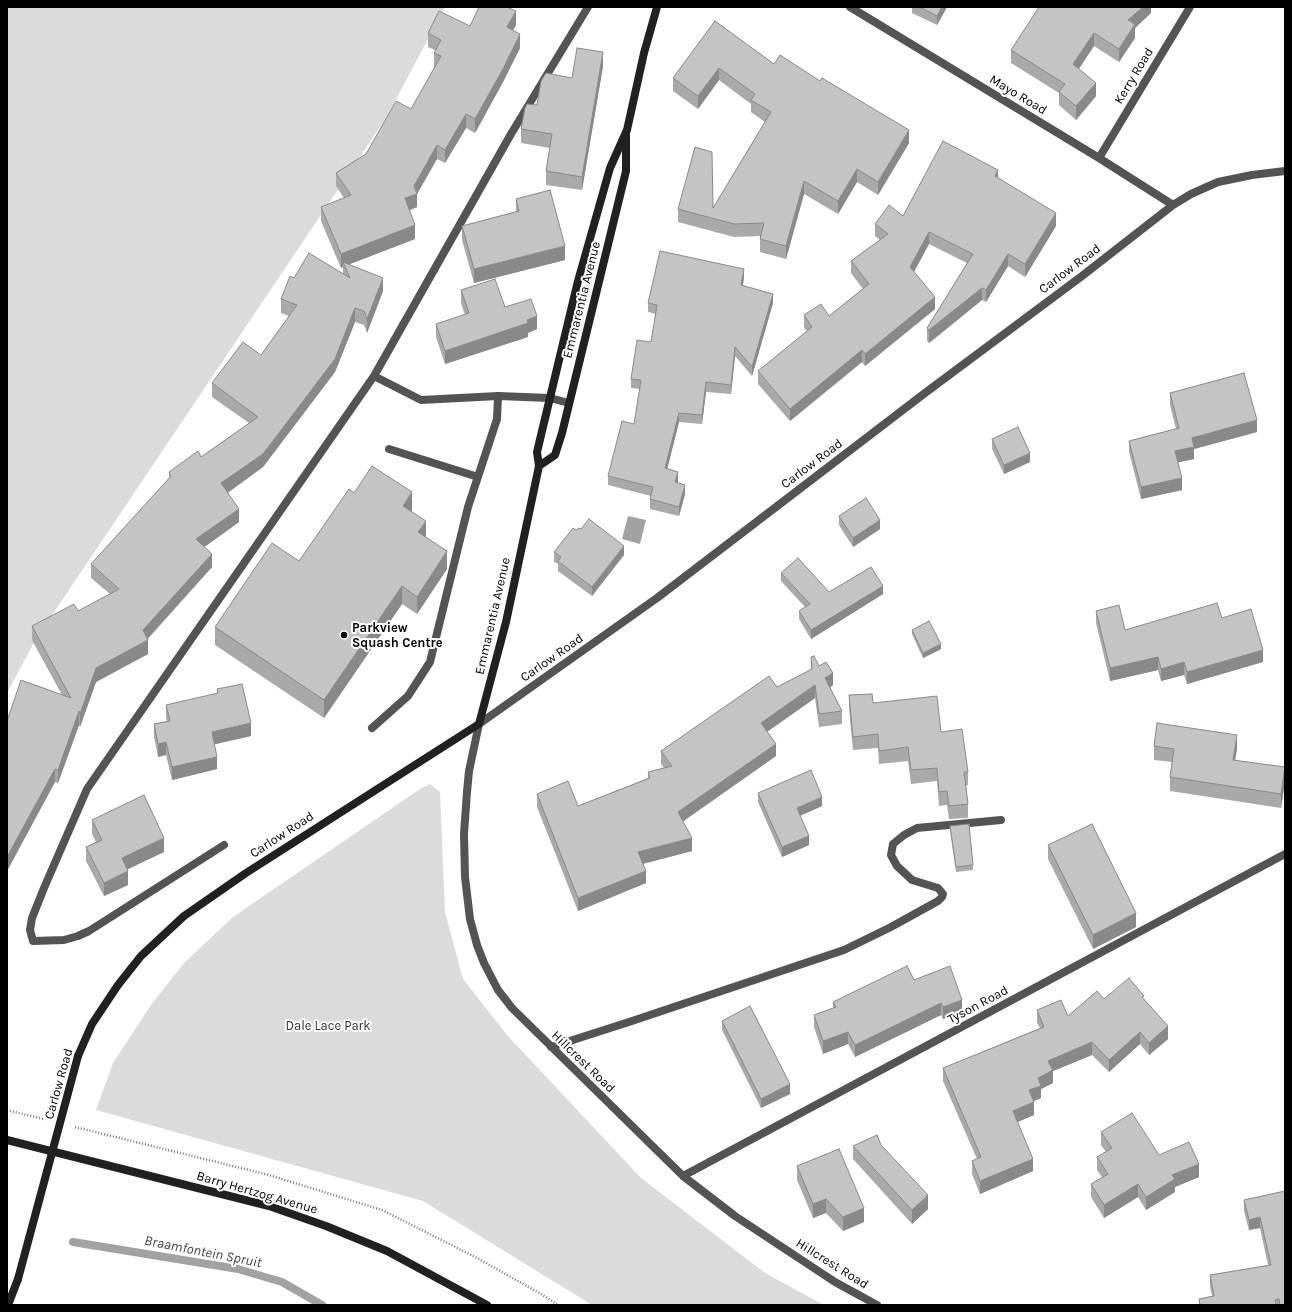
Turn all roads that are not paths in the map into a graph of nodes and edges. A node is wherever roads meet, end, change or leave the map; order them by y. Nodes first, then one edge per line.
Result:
1 (588, 7) edge
2 (657, 7) edge
3 (850, 7) edge
4 (1190, 7) edge
5 (626, 130) junction
6 (1099, 158) junction
7 (1285, 171) edge
8 (1172, 205) junction
9 (374, 376) junction
10 (498, 396) junction
11 (550, 398) junction
12 (569, 403) junction
13 (389, 449) dead end
14 (540, 466) junction
15 (478, 477) junction
16 (479, 724) junction
17 (372, 728) dead end
18 (1001, 820) dead end
19 (224, 845) dead end
20 (1285, 854) edge
21 (551, 1047) junction
22 (7, 1140) edge
23 (683, 1176) junction
24 (8, 1305) edge
25 (487, 1305) edge
26 (877, 1305) edge

1 - 9 street
2 - 5 street, Emmarentia Avenue
3 - 6 street, Mayo Road
4 - 6 street, Kerry Road
5 - 11 street, Emmarentia Avenue
5 - 12 street, Emmarentia Avenue
6 - 8 street, Mayo Road
7 - 8 street, Carlow Road
8 - 16 street, Carlow Road
9 - 10 street
9 - 19 street
10 - 11 street
10 - 15 street
11 - 12 street
11 - 14 street, Emmarentia Avenue
12 - 14 street, Emmarentia Avenue
13 - 15 street
14 - 16 street, Emmarentia Avenue
15 - 17 street
16 - 21 street, Hillcrest Road
16 - 24 street, Carlow Road, bridge
18 - 21 street
20 - 23 street, Tyson Road
21 - 23 street, Hillcrest Road
22 - 25 street, Barry Hertzog Avenue
23 - 26 street, Hillcrest Road

